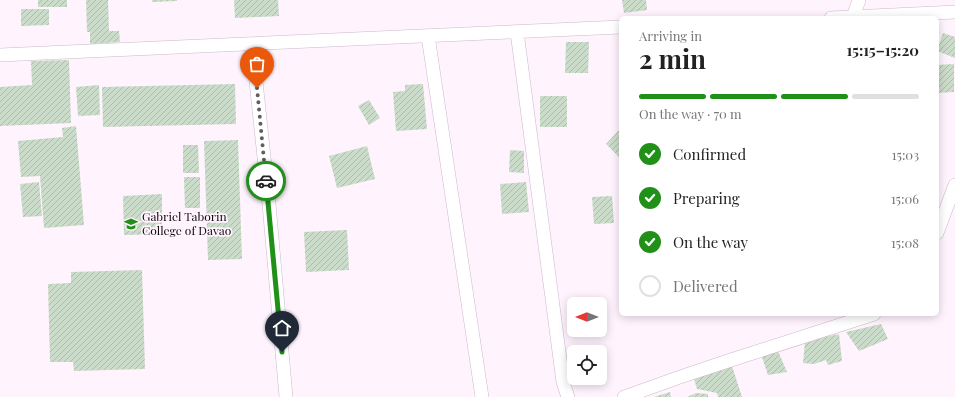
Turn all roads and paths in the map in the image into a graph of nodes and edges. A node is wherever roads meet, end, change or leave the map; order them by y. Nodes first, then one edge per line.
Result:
1 (859, 0) edge
2 (955, 12) edge
3 (853, 16) edge
4 (873, 16) edge
5 (619, 28) edge
6 (517, 32) junction
7 (428, 36) junction
8 (252, 44) junction
9 (0, 55) edge
10 (955, 185) edge
11 (939, 228) edge
12 (868, 316) edge
13 (286, 397) edge
14 (482, 397) edge
15 (568, 397) edge
16 (624, 397) edge

1 - 3 street
2 - 4 street
5 - 6 street
6 - 7 street
6 - 15 street
7 - 8 street
7 - 14 street
8 - 9 street
8 - 13 street
10 - 11 street
12 - 16 street

